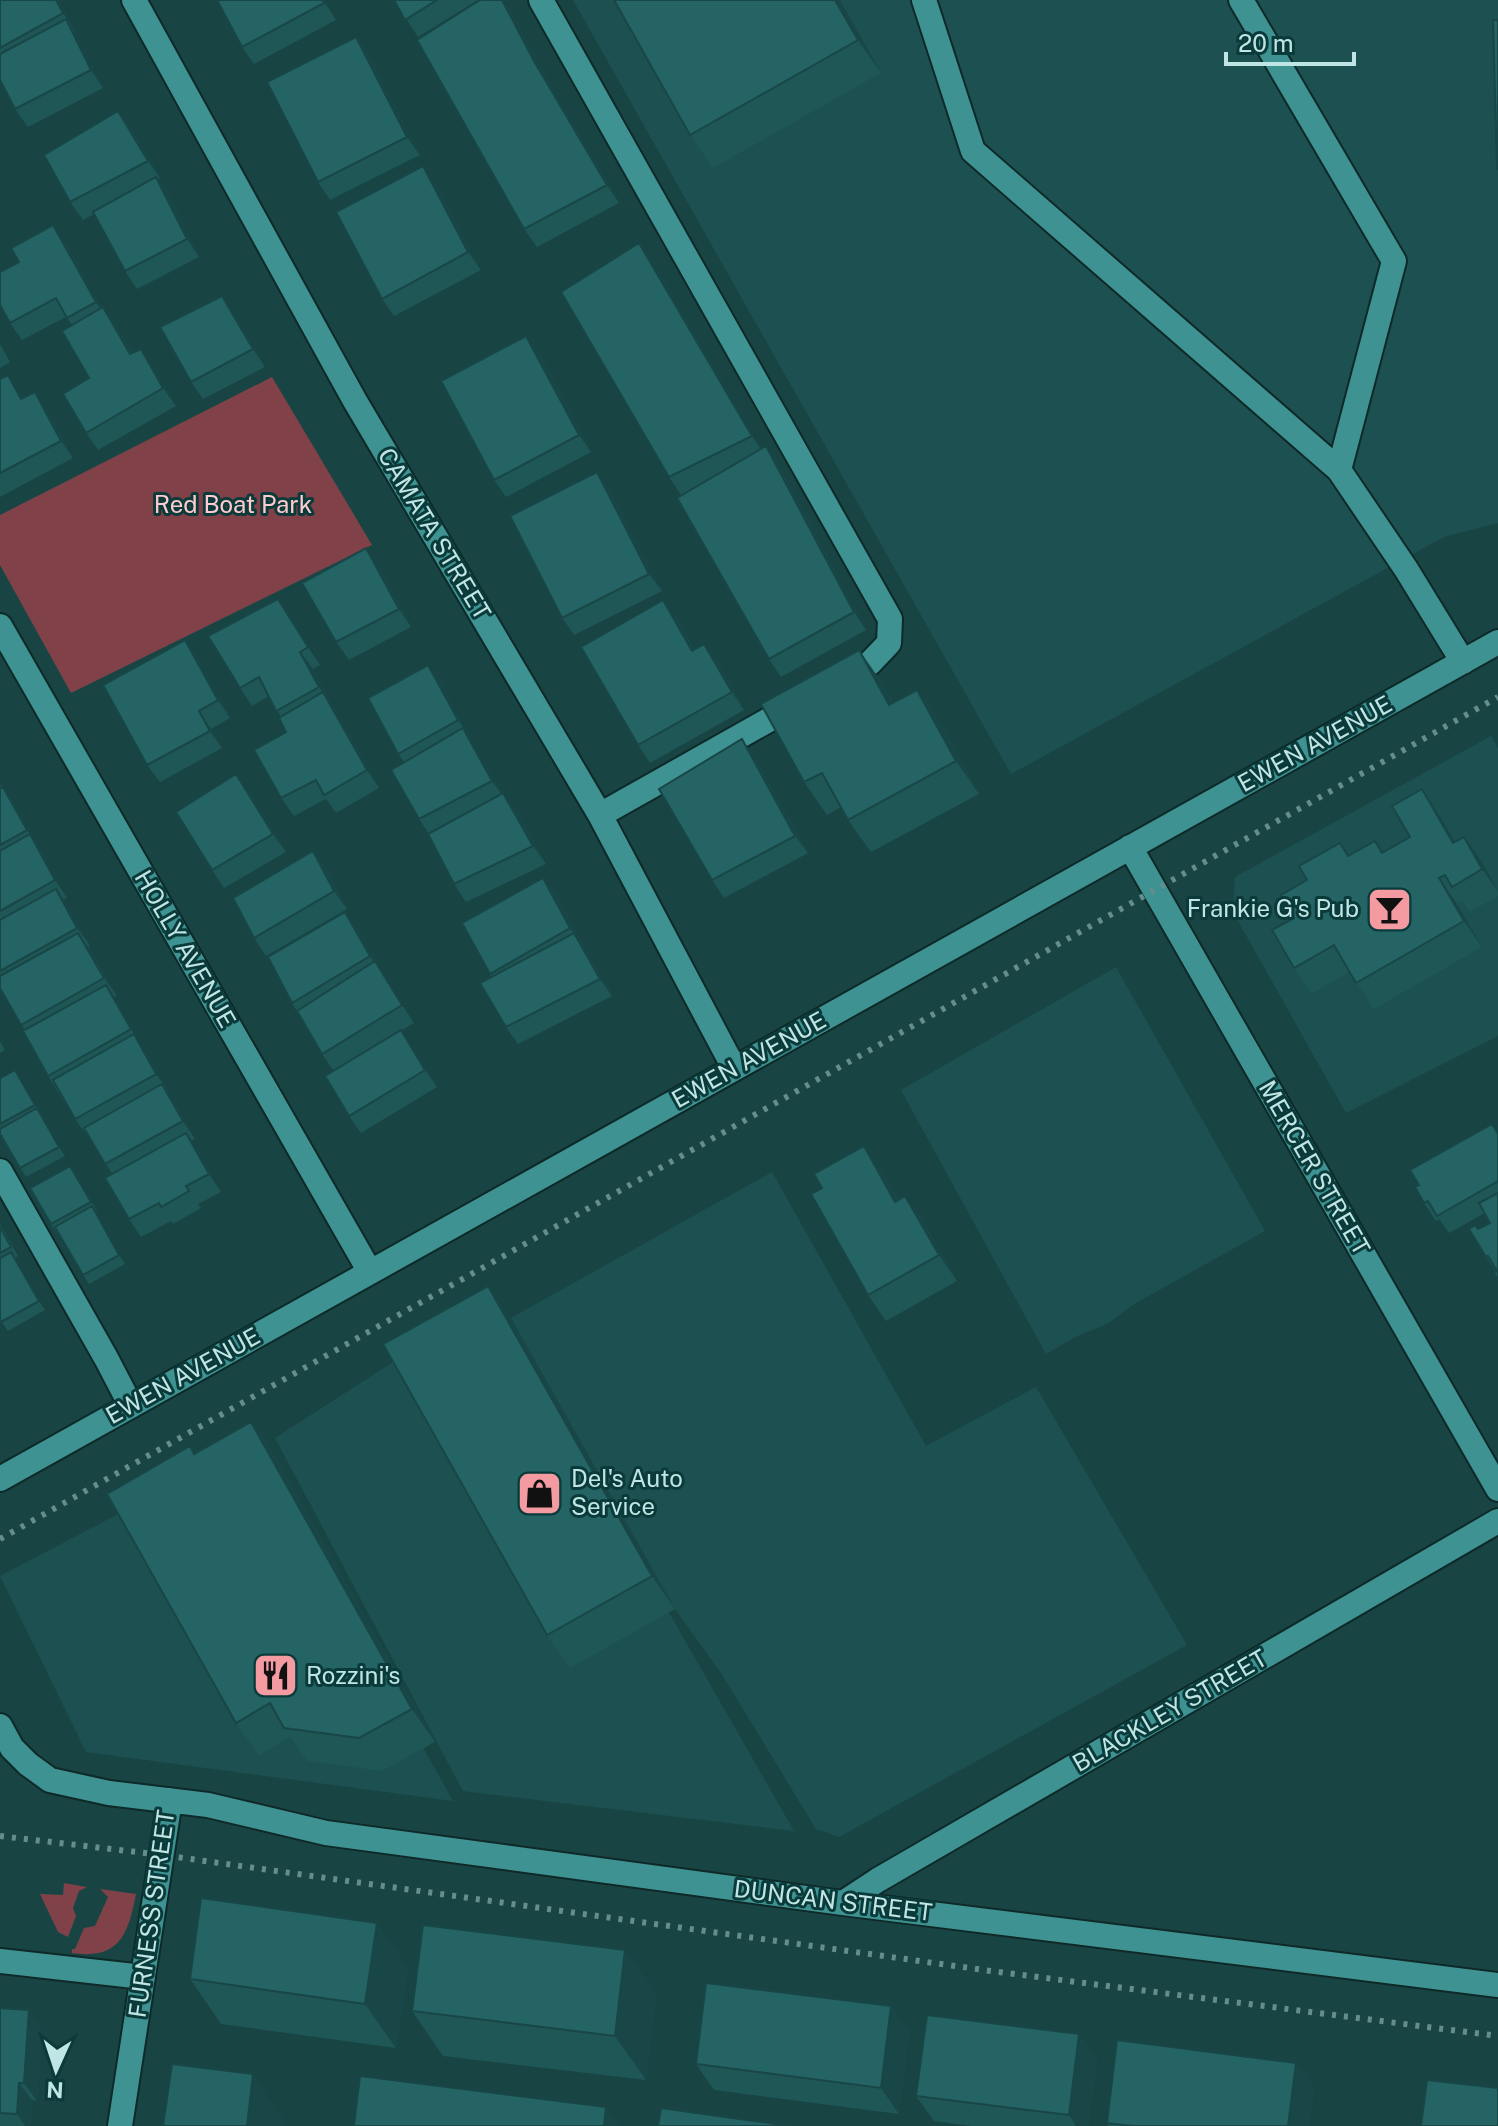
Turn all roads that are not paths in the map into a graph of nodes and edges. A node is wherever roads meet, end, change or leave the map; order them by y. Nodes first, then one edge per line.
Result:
1 (134, 0) edge
2 (541, 0) edge
3 (924, 0) edge
4 (1241, 0) edge
5 (1339, 470) junction
6 (0, 626) edge
7 (1498, 642) edge
8 (1463, 662) junction
9 (600, 815) junction
10 (1130, 847) junction
11 (734, 1068) junction
12 (0, 1171) edge
13 (370, 1272) junction
14 (131, 1406) junction
15 (0, 1479) edge
16 (1498, 1489) edge
17 (1498, 1521) edge
18 (0, 1726) edge
19 (170, 1800) junction
20 (843, 1903) junction
21 (0, 1961) edge
22 (143, 1977) junction
23 (1498, 1985) edge
24 (120, 2126) edge

1 - 9 street, CAMATA STREET
2 - 9 street
3 - 5 street
4 - 5 street
5 - 8 street
6 - 13 street, HOLLY AVENUE
7 - 8 street, EWEN AVENUE
8 - 10 street, EWEN AVENUE
9 - 11 street, CAMATA STREET
10 - 11 street, EWEN AVENUE
10 - 16 street, MERCER STREET
11 - 13 street, EWEN AVENUE
12 - 14 street
13 - 14 street, EWEN AVENUE
14 - 15 street, EWEN AVENUE
17 - 20 street, BLACKLEY STREET
18 - 19 street, FURNESS STREET
19 - 20 street, DUNCAN STREET
19 - 22 street, FURNESS STREET
20 - 23 street, DUNCAN STREET
21 - 22 street
22 - 24 street, FURNESS STREET

